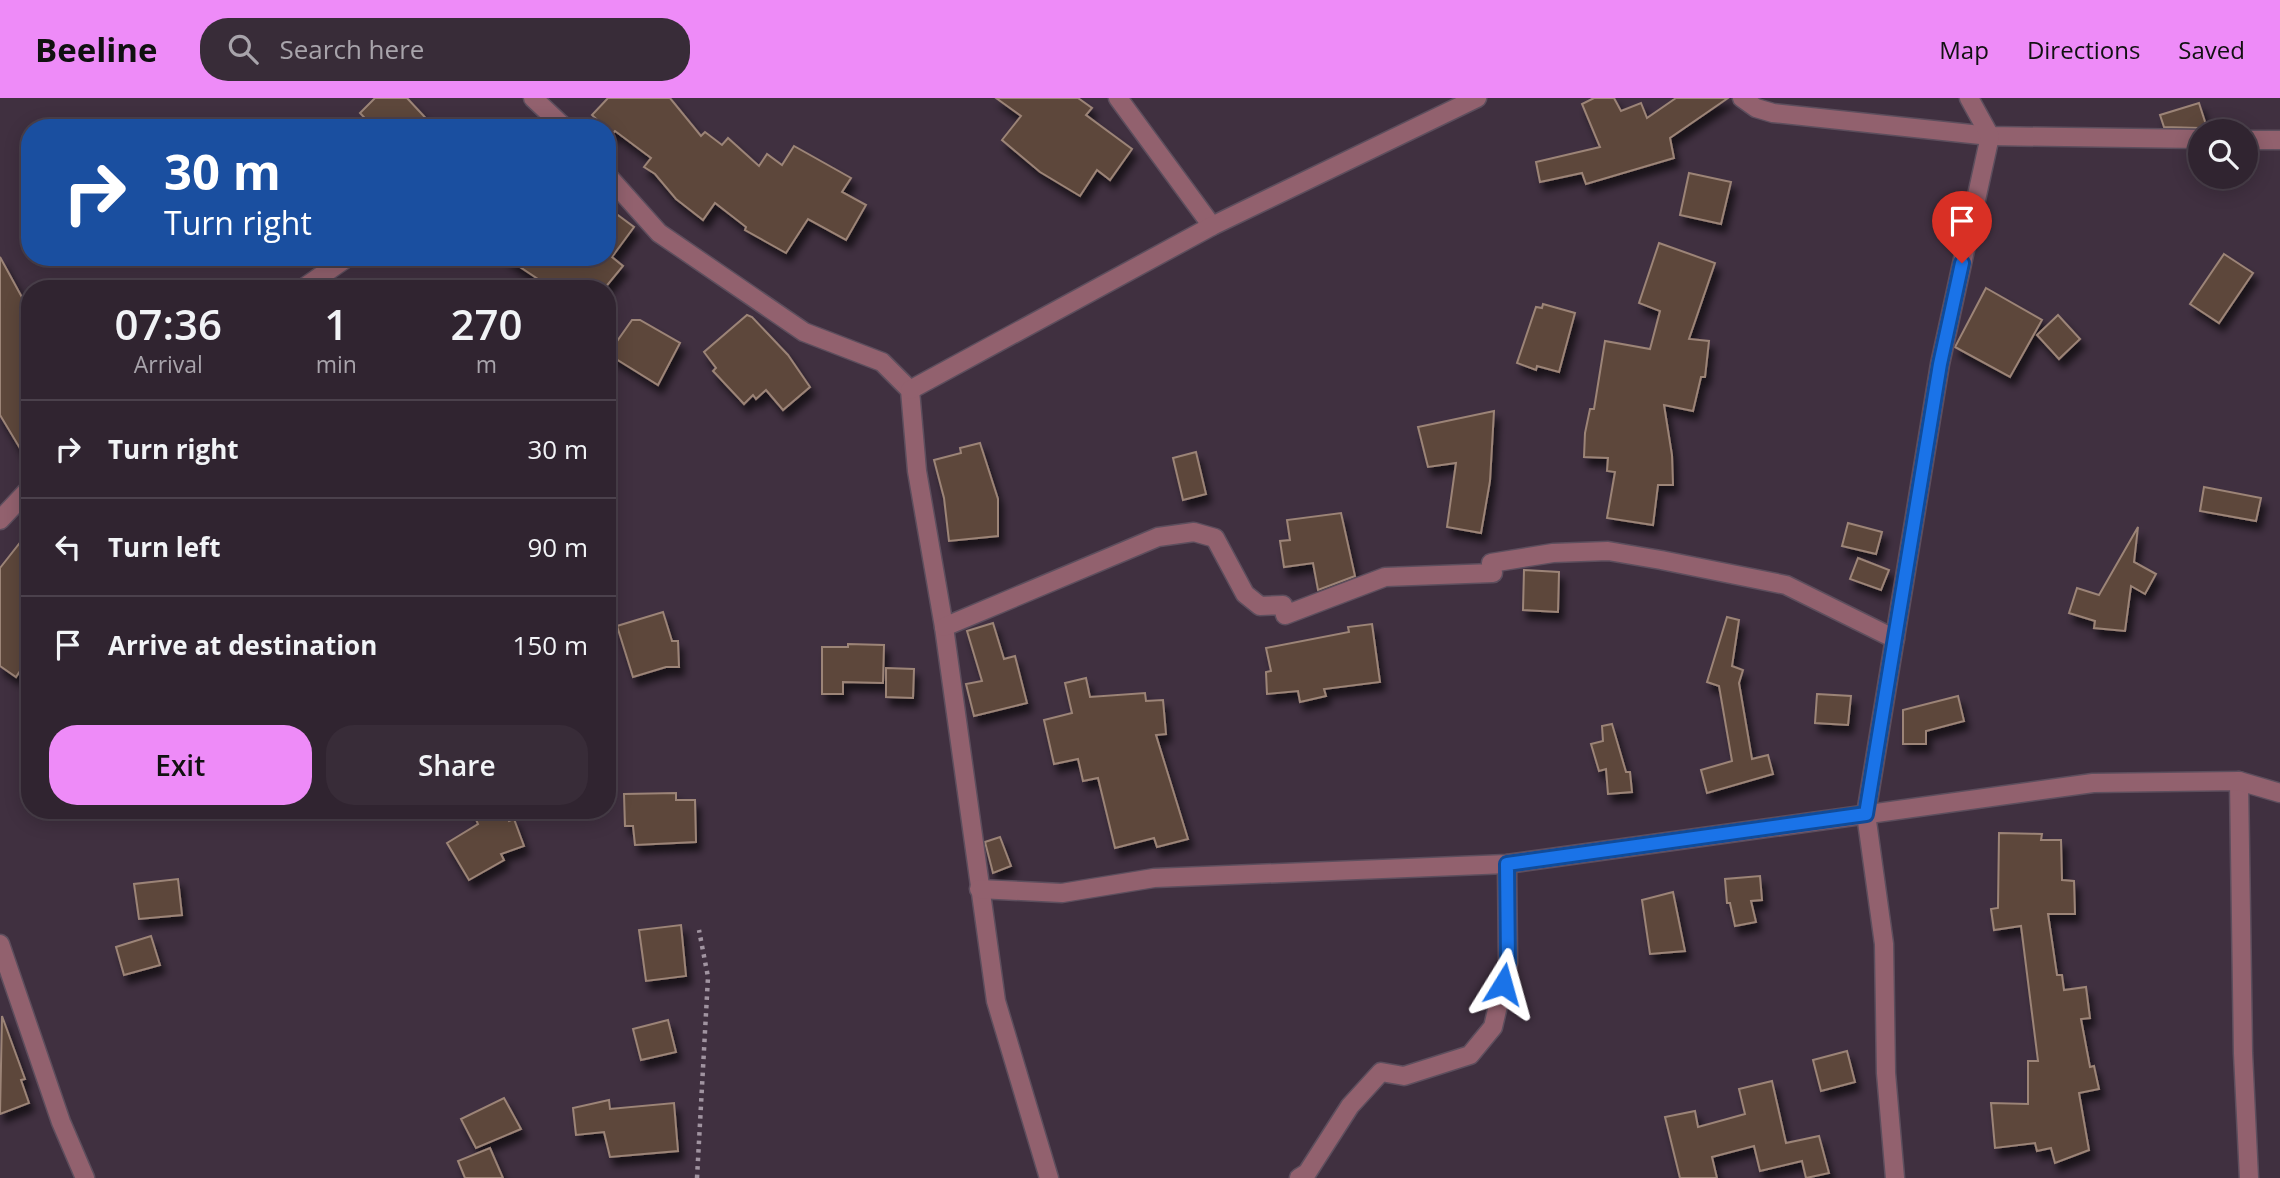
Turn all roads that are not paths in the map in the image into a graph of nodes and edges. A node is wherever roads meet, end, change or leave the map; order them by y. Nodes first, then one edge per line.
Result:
1 (533, 98) edge
2 (1118, 98) edge
3 (1477, 98) edge
4 (1742, 98) edge
5 (1969, 98) edge
6 (555, 119) edge
7 (1990, 136) junction
8 (2188, 139) edge
9 (2258, 140) edge
10 (2280, 141) edge
11 (616, 186) edge
12 (1212, 226) junction
13 (335, 266) edge
14 (315, 280) edge
15 (910, 390) junction
16 (21, 498) edge
17 (0, 520) edge
18 (944, 627) junction
19 (1895, 639) junction
20 (2239, 781) junction
21 (2280, 793) edge
22 (1866, 814) junction
23 (1507, 864) junction
24 (978, 889) junction
25 (0, 944) edge
26 (85, 1178) edge
27 (1049, 1178) edge
28 (1299, 1178) edge
29 (1895, 1178) edge
30 (2249, 1178) edge

1 - 6 street
2 - 12 street
3 - 12 street
4 - 7 street
5 - 7 street
7 - 8 street
7 - 19 street
9 - 10 street
11 - 15 street
12 - 15 street
13 - 14 street
15 - 18 street
16 - 17 street
18 - 19 street
18 - 24 street
19 - 22 street
20 - 21 street
20 - 22 street
20 - 30 street
22 - 23 street
22 - 29 street
23 - 24 street
23 - 28 street
24 - 27 street
25 - 26 street

